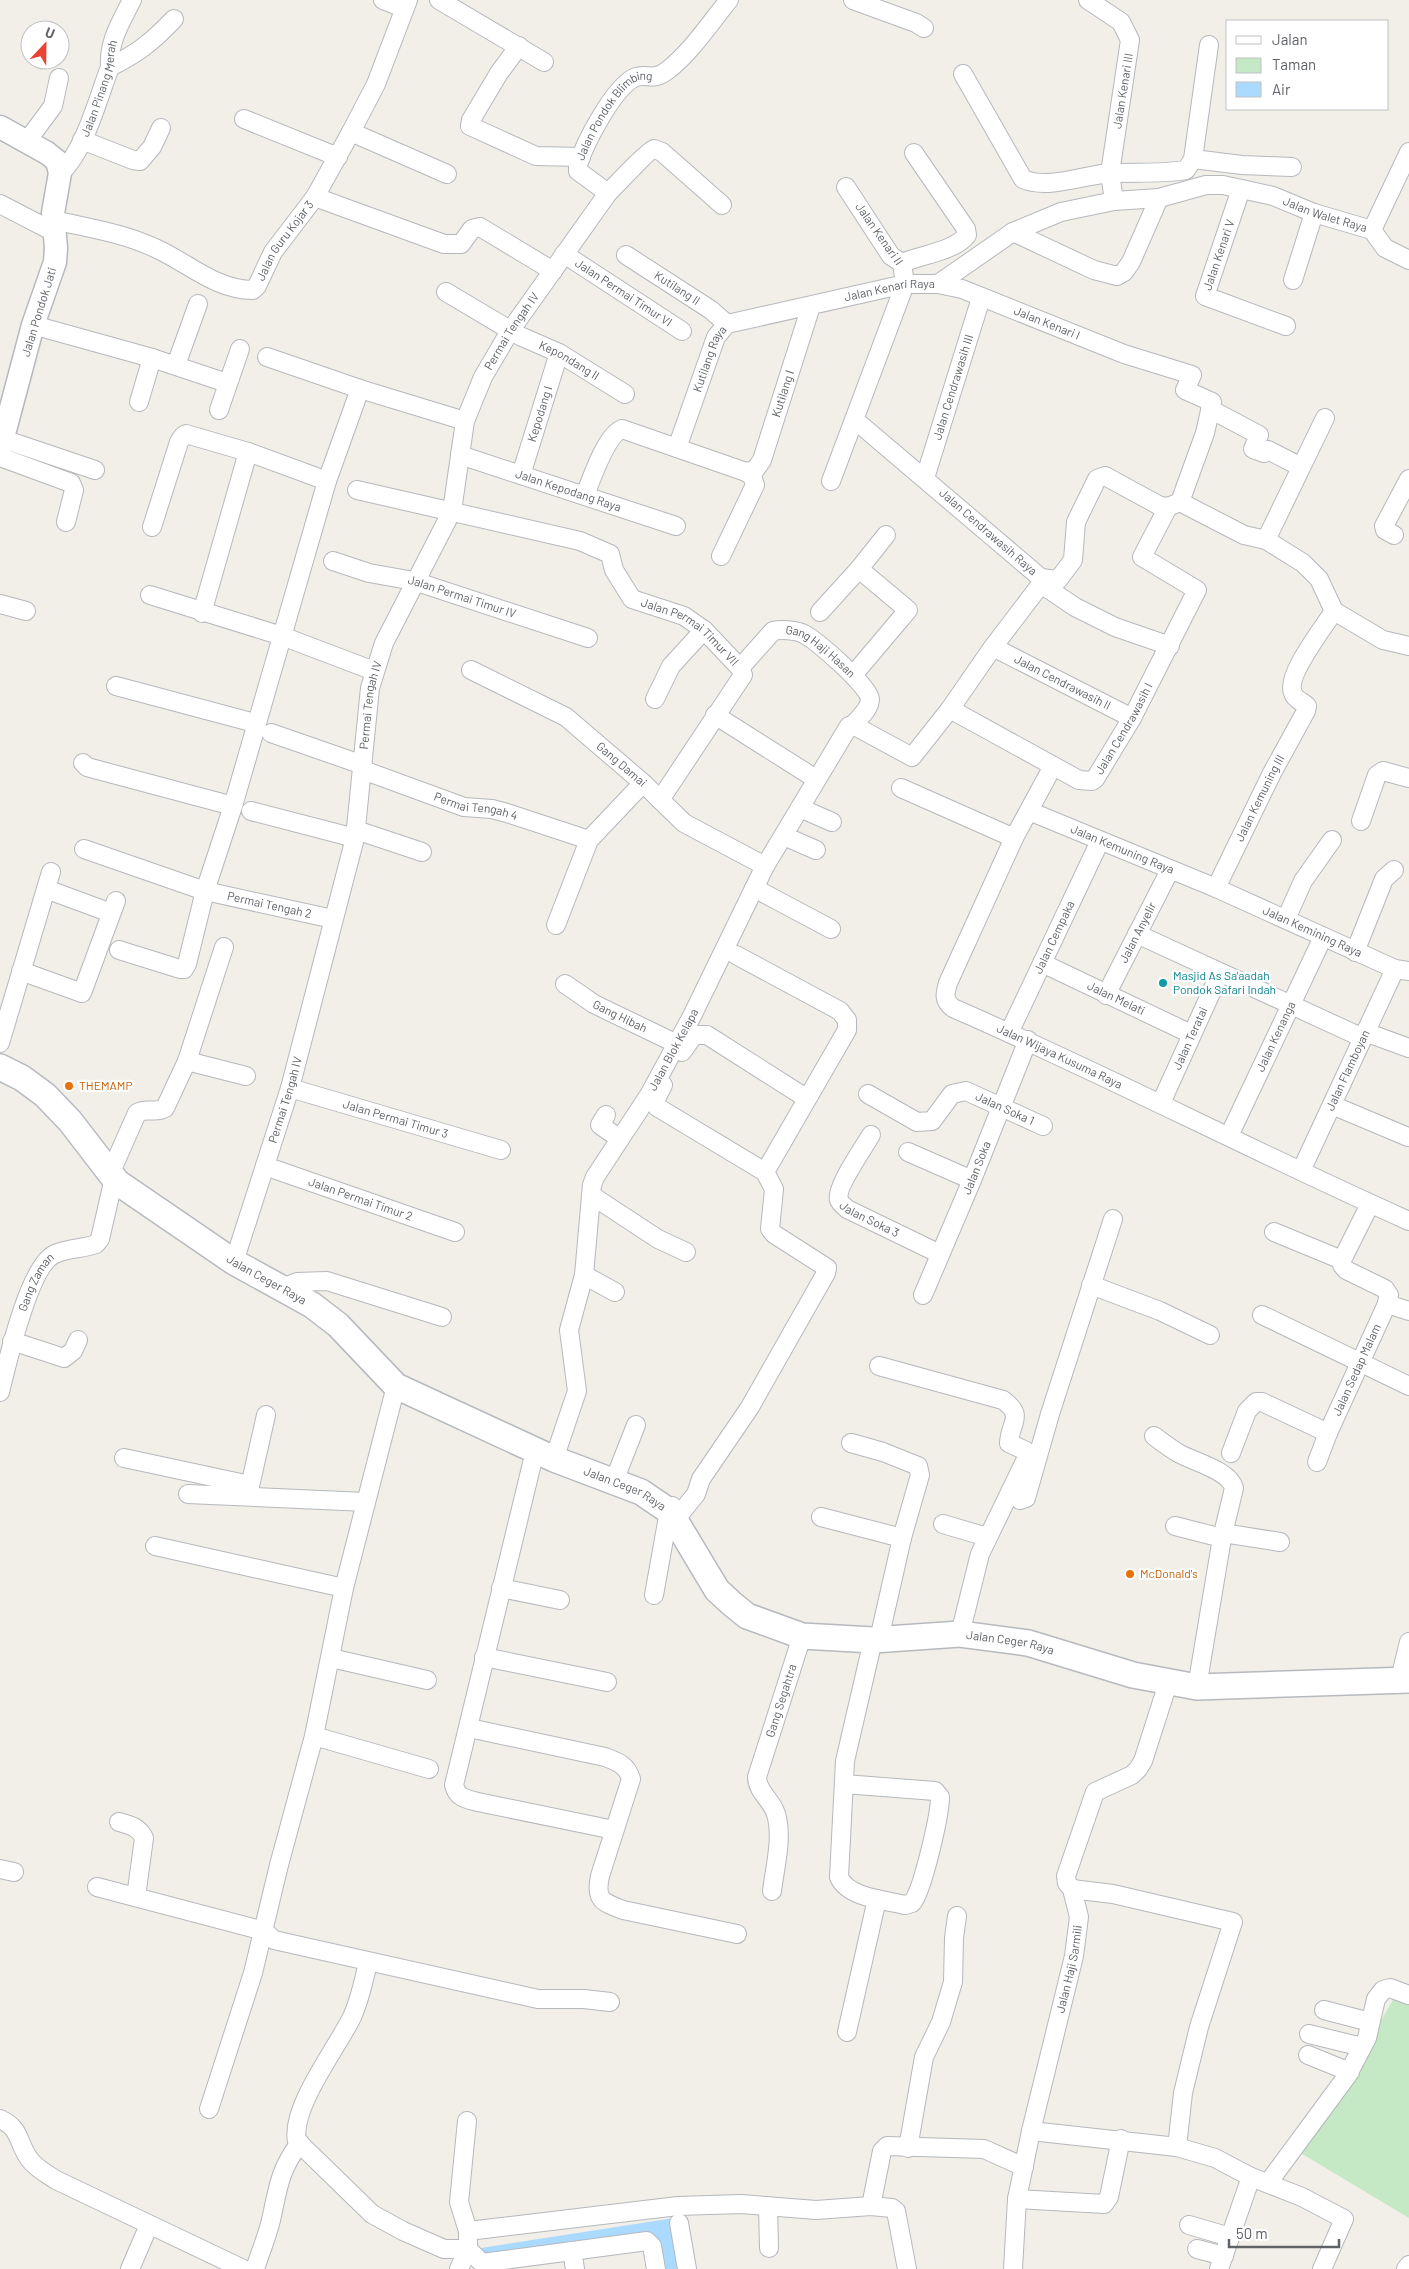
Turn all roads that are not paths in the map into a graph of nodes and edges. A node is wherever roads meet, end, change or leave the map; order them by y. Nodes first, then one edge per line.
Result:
1 (132, 0) edge
2 (383, 0) edge
3 (439, 0) edge
4 (728, 0) edge
5 (853, 0) edge
6 (1088, 0) edge
7 (406, 4) edge
8 (174, 19) dead end
9 (924, 28) dead end
10 (1209, 45) dead end
11 (518, 46) junction
12 (544, 62) dead end
13 (110, 68) junction
14 (963, 74) dead end
15 (59, 78) dead end
16 (244, 119) dead end
17 (0, 127) edge
18 (161, 128) dead end
19 (352, 132) junction
20 (82, 140) junction
21 (26, 142) junction
22 (1409, 152) edge
23 (914, 153) dead end
24 (338, 157) junction
25 (581, 157) junction
26 (1292, 167) dead end
27 (1110, 173) junction
28 (60, 174) junction
29 (447, 174) dead end
30 (1191, 174) junction
31 (846, 187) dead end
32 (1241, 189) junction
33 (608, 193) junction
34 (315, 197) junction
35 (1159, 198) junction
36 (1114, 201) junction
37 (0, 204) edge
38 (722, 205) dead end
39 (1314, 213) junction
40 (54, 226) junction
41 (1372, 230) junction
42 (1013, 232) junction
43 (564, 254) junction
44 (626, 255) dead end
45 (1409, 260) edge
46 (554, 271) junction
47 (904, 273) junction
48 (1293, 280) dead end
49 (938, 284) junction
50 (446, 292) dead end
51 (981, 298) junction
52 (198, 304) dead end
53 (811, 306) junction
54 (727, 324) junction
55 (33, 325) junction
56 (1286, 326) dead end
57 (510, 331) junction
58 (682, 331) dead end
59 (240, 349) dead end
60 (559, 353) junction
61 (267, 357) dead end
62 (152, 358) junction
63 (176, 365) junction
64 (227, 383) junction
65 (360, 389) junction
66 (625, 394) dead end
67 (139, 402) dead end
68 (1210, 409) junction
69 (218, 410) dead end
70 (1325, 418) dead end
71 (855, 420) junction
72 (464, 421) junction
73 (677, 448) junction
74 (1, 449) edge
75 (248, 452) junction
76 (460, 455) junction
77 (1301, 467) junction
78 (95, 470) dead end
79 (746, 472) junction
80 (521, 475) junction
81 (925, 478) junction
82 (1409, 479) edge
83 (327, 481) junction
84 (831, 481) dead end
85 (357, 490) dead end
86 (585, 494) junction
87 (1174, 504) junction
88 (452, 511) junction
89 (66, 522) dead end
90 (676, 526) dead end
91 (152, 527) dead end
92 (886, 535) dead end
93 (1394, 535) dead end
94 (1266, 540) junction
95 (720, 556) dead end
96 (333, 561) dead end
97 (859, 569) junction
98 (414, 581) junction
99 (1041, 581) junction
100 (150, 596) dead end
101 (0, 604) edge
102 (26, 611) dead end
103 (1334, 611) junction
104 (820, 612) dead end
105 (202, 613) junction
106 (704, 630) junction
107 (282, 636) junction
108 (588, 638) dead end
109 (1170, 646) junction
110 (1409, 646) edge
111 (993, 647) junction
112 (740, 668) junction
113 (472, 670) dead end
114 (374, 671) junction
115 (854, 674) junction
116 (116, 686) dead end
117 (655, 699) dead end
118 (950, 709) junction
119 (715, 715) junction
120 (1132, 718) junction
121 (255, 723) junction
122 (853, 725) junction
123 (271, 733) dead end
124 (83, 763) dead end
125 (1053, 766) junction
126 (363, 768) junction
127 (1409, 778) edge
128 (816, 780) junction
129 (642, 783) junction
130 (901, 788) dead end
131 (660, 800) junction
132 (232, 806) junction
133 (800, 808) junction
134 (251, 811) dead end
135 (1029, 811) junction
136 (1360, 821) dead end
137 (832, 822) dead end
138 (355, 834) junction
139 (784, 836) junction
140 (1014, 838) junction
141 (589, 840) junction
142 (1332, 840) dead end
143 (1100, 841) junction
144 (84, 849) dead end
145 (816, 850) dead end
146 (422, 852) dead end
147 (765, 866) junction
148 (1170, 870) junction
149 (1394, 870) dead end
150 (51, 872) dead end
151 (754, 888) junction
152 (1216, 888) junction
153 (46, 889) junction
154 (208, 892) junction
155 (333, 919) junction
156 (1286, 919) junction
157 (556, 925) dead end
158 (831, 929) dead end
159 (1137, 934) junction
160 (1323, 937) junction
161 (224, 946) dead end
162 (119, 950) dead end
163 (1356, 952) junction
164 (736, 955) dead end
165 (1042, 963) junction
166 (1402, 970) edge
167 (21, 971) junction
168 (1220, 974) junction
169 (565, 984) dead end
170 (1106, 995) junction
171 (1289, 1005) junction
172 (1009, 1033) junction
173 (1191, 1034) junction
174 (1364, 1035) junction
175 (1028, 1040) junction
176 (0, 1042) edge
177 (677, 1044) junction
178 (1409, 1048) edge
179 (187, 1061) junction
180 (0, 1067) edge
181 (246, 1076) dead end
182 (290, 1088) junction
183 (868, 1094) dead end
184 (806, 1098) junction
185 (1161, 1103) junction
186 (1332, 1105) junction
187 (1002, 1107) junction
188 (606, 1115) dead end
189 (1043, 1126) dead end
190 (871, 1135) dead end
191 (1229, 1136) junction
192 (1408, 1137) dead end
193 (620, 1139) junction
194 (501, 1150) dead end
195 (908, 1152) dead end
196 (266, 1166) junction
197 (1301, 1171) junction
198 (765, 1172) junction
199 (116, 1180) junction
200 (972, 1180) junction
201 (591, 1195) junction
202 (1370, 1204) junction
203 (1113, 1219) dead end
204 (1409, 1221) edge
205 (455, 1232) dead end
206 (1274, 1232) dead end
207 (686, 1252) dead end
208 (940, 1254) junction
209 (1342, 1260) junction
210 (234, 1262) junction
211 (584, 1275) junction
212 (1092, 1285) junction
213 (282, 1288) junction
214 (614, 1292) dead end
215 (923, 1295) dead end
216 (1387, 1304) junction
217 (1409, 1311) edge
218 (1262, 1314) dead end
219 (442, 1317) dead end
220 (1210, 1336) dead end
221 (78, 1340) dead end
222 (12, 1341) junction
223 (1360, 1362) junction
224 (879, 1366) dead end
225 (396, 1386) junction
226 (1409, 1386) edge
227 (0, 1392) edge
228 (266, 1415) dead end
229 (636, 1424) dead end
230 (1328, 1433) junction
231 (1154, 1436) dead end
232 (851, 1443) dead end
233 (1231, 1453) dead end
234 (544, 1455) junction
235 (124, 1458) dead end
236 (1317, 1462) dead end
237 (614, 1481) junction
238 (249, 1491) junction
239 (1011, 1491) junction
240 (188, 1494) dead end
241 (366, 1502) junction
242 (821, 1517) dead end
243 (670, 1518) junction
244 (943, 1524) dead end
245 (1175, 1526) dead end
246 (1222, 1536) junction
247 (902, 1538) junction
248 (987, 1538) junction
249 (1280, 1542) dead end
250 (155, 1546) dead end
251 (344, 1588) junction
252 (501, 1588) junction
253 (654, 1596) dead end
254 (560, 1600) dead end
255 (960, 1634) junction
256 (802, 1636) junction
257 (876, 1640) junction
258 (1409, 1642) edge
259 (484, 1657) junction
260 (331, 1658) junction
261 (426, 1680) dead end
262 (1404, 1680) edge
263 (607, 1682) dead end
264 (1168, 1683) junction
265 (1197, 1687) junction
266 (469, 1728) junction
267 (314, 1736) junction
268 (429, 1770) dead end
269 (844, 1784) junction
270 (119, 1822) dead end
271 (614, 1830) junction
272 (97, 1887) dead end
273 (1072, 1889) junction
274 (772, 1891) dead end
275 (136, 1897) junction
276 (877, 1899) junction
277 (957, 1916) dead end
278 (264, 1931) junction
279 (737, 1934) dead end
280 (368, 1962) junction
281 (1409, 1995) edge
282 (610, 2002) dead end
283 (1324, 2010) dead end
284 (1370, 2022) junction
285 (848, 2032) dead end
286 (1309, 2034) dead end
287 (1362, 2047) junction
288 (1308, 2055) dead end
289 (1350, 2072) junction
290 (209, 2109) dead end
291 (0, 2119) edge
292 (467, 2121) dead end
293 (1031, 2131) junction
294 (1121, 2139) junction
295 (300, 2144) junction
296 (1177, 2146) junction
297 (908, 2148) junction
298 (1024, 2167) junction
299 (1251, 2177) junction
300 (1268, 2182) junction
301 (1017, 2199) junction
302 (768, 2206) junction
303 (871, 2206) junction
304 (679, 2223) dead end
305 (149, 2225) junction
306 (1189, 2225) dead end
307 (468, 2231) junction
308 (1230, 2236) junction
309 (769, 2248) dead end
310 (468, 2249) junction
311 (1197, 2249) dead end
312 (572, 2251) junction
313 (1222, 2263) edge
314 (1409, 2265) edge
315 (483, 2266) edge
316 (130, 2269) edge
317 (243, 2269) edge
318 (255, 2269) edge
319 (459, 2269) edge
320 (575, 2269) edge
321 (656, 2269) edge
322 (687, 2269) edge
323 (907, 2269) edge
324 (1013, 2269) edge
325 (1322, 2269) edge
326 (1406, 2269) edge

1 - 13 street, Jalan Pinang Merah
2 - 7 street
3 - 11 street
4 - 25 street, Jalan Pondok Blimbing
5 - 9 street
6 - 27 street, Jalan Kenari III
7 - 19 street, Jalan Guru Kojar 3
8 - 13 street
10 - 30 street
11 - 12 street
11 - 25 street
13 - 20 street, Jalan Pinang Merah
14 - 27 street
15 - 21 street
16 - 24 street
17 - 21 street
18 - 20 street
19 - 24 street, Jalan Guru Kojar 3
19 - 29 street
20 - 28 street, Jalan Pinang Merah
21 - 28 street
22 - 41 street, Jalan Walet Raya
23 - 47 street
24 - 34 street, Jalan Guru Kojar 3
25 - 33 street, Jalan Pondok Blimbing
26 - 30 street
27 - 30 street
27 - 36 street, Jalan Kenari III
28 - 40 street, Jalan Pondok Jati
30 - 32 street, Jalan Walet Raya
30 - 35 street, Jalan Kenari Raya
31 - 47 street, Jalan Kenari II
32 - 39 street, Jalan Walet Raya
32 - 56 street, Jalan Kenari V
33 - 38 street
33 - 43 street, Permai Tengah IV
34 - 40 street, Jalan Guru Kojar 3
34 - 46 street
35 - 36 street, Jalan Kenari Raya
35 - 42 street
36 - 42 street, Jalan Kenari Raya
37 - 40 street
39 - 41 street, Jalan Walet Raya
39 - 48 street
40 - 55 street, Jalan Pondok Jati
41 - 45 street
42 - 49 street, Jalan Kenari Raya
43 - 46 street, Permai Tengah IV
43 - 58 street, Jalan Permai Timur VI
44 - 54 street, Kutilang II
46 - 57 street, Permai Tengah IV
47 - 49 street, Jalan Kenari Raya
47 - 53 street, Jalan Kenari Raya
47 - 71 street
49 - 51 street, Jalan Kenari I
50 - 57 street, Kepondang II
51 - 68 street, Jalan Kenari I
51 - 81 street, Jalan Cendrawasih III
52 - 63 street
53 - 54 street, Kutilang Raya
53 - 79 street, Kutilang I
54 - 73 street, Kutilang Raya
55 - 62 street
55 - 74 street, Jalan Pondok Jati
57 - 60 street, Kepondang II
57 - 72 street, Permai Tengah IV
59 - 64 street
60 - 66 street, Kepondang II
60 - 80 street, Kepodang I
61 - 65 street
62 - 63 street
62 - 67 street
63 - 64 street
64 - 69 street
65 - 72 street
65 - 83 street
68 - 77 street
68 - 87 street
70 - 77 street
71 - 81 street, Jalan Cendrawasih Raya
71 - 84 street
72 - 76 street, Permai Tengah IV
73 - 79 street
73 - 86 street
74 - 78 street
74 - 89 street
75 - 83 street
75 - 91 street
75 - 105 street
76 - 80 street, Jalan Kepodang Raya
76 - 88 street, Permai Tengah IV
77 - 94 street
79 - 95 street
80 - 86 street, Jalan Kepodang Raya
81 - 99 street, Jalan Cendrawasih Raya
82 - 93 street
83 - 107 street
85 - 88 street, Jalan Permai Timur VII
86 - 90 street, Jalan Kepodang Raya
87 - 94 street
87 - 99 street
87 - 109 street, Jalan Cendrawasih I
88 - 98 street, Permai Tengah IV
88 - 106 street, Jalan Permai Timur VII
92 - 97 street
94 - 103 street
96 - 98 street, Jalan Permai Timur IV
97 - 104 street
97 - 115 street
98 - 108 street, Jalan Permai Timur IV
98 - 114 street, Permai Tengah IV
99 - 109 street
99 - 111 street, Jalan Cendrawasih Raya
100 - 105 street
101 - 102 street
103 - 110 street
103 - 152 street, Jalan Kemuning III
105 - 107 street
106 - 112 street, Jalan Permai Timur VII
106 - 117 street
107 - 114 street
107 - 121 street
109 - 120 street, Jalan Cendrawasih I
111 - 118 street, Jalan Cendrawasih Raya
111 - 120 street, Jalan Cendrawasih II
112 - 115 street, Gang Haji Hasan
112 - 119 street, Jalan Permai Timur VII
113 - 129 street, Gang Damai
114 - 126 street, Permai Tengah IV
115 - 122 street, Gang Haji Hasan
116 - 121 street
118 - 122 street, Jalan Cendrawasih Raya
118 - 125 street, Jalan Cendrawasih I
119 - 128 street
119 - 131 street, Jalan Permai Timur VII
120 - 125 street, Jalan Cendrawasih I
121 - 132 street
122 - 128 street, Jalan Blok Kelapa
123 - 126 street, Permai Tengah 4
124 - 132 street
125 - 135 street, Jalan Wijaya Kusuma Raya
126 - 138 street, Permai Tengah IV
126 - 141 street, Permai Tengah 4
127 - 136 street
128 - 133 street, Jalan Blok Kelapa
129 - 131 street, Gang Damai
129 - 141 street
130 - 140 street
131 - 147 street, Gang Damai
132 - 154 street
133 - 137 street
133 - 139 street, Jalan Blok Kelapa
134 - 138 street
135 - 140 street, Jalan Wijaya Kusuma Raya
135 - 143 street, Jalan Kemuning Raya
138 - 146 street
138 - 155 street, Permai Tengah IV
139 - 145 street
139 - 147 street, Jalan Blok Kelapa
140 - 172 street, Jalan Wijaya Kusuma Raya
141 - 157 street
142 - 156 street
143 - 148 street, Jalan Kemuning Raya
143 - 165 street, Jalan Cempaka
144 - 154 street, Permai Tengah 2
147 - 151 street, Jalan Blok Kelapa
148 - 152 street, Jalan Kemuning Raya
148 - 159 street, Jalan Anyelir
149 - 163 street
150 - 153 street
151 - 158 street
151 - 177 street, Jalan Blok Kelapa
152 - 156 street, Jalan Kemining Raya
153 - 167 street
153 - 167 street
154 - 155 street, Permai Tengah 2
154 - 162 street
155 - 182 street, Permai Tengah IV
156 - 160 street, Jalan Kemining Raya
159 - 168 street
159 - 170 street, Jalan Anyelir
160 - 163 street, Jalan Kemining Raya
160 - 171 street, Jalan Kenanga
161 - 179 street
163 - 166 street, Jalan Kemining Raya
164 - 184 street
165 - 170 street, Jalan Melati
165 - 172 street, Jalan Cempaka
166 - 174 street, Jalan Flamboyan
167 - 176 street
168 - 171 street
168 - 173 street, Jalan Teratai
169 - 177 street, Gang Hibah
170 - 173 street, Jalan Melati
171 - 174 street
171 - 191 street, Jalan Kenanga
172 - 175 street, Jalan Wijaya Kusuma Raya
173 - 185 street, Jalan Teratai
174 - 178 street
174 - 186 street, Jalan Flamboyan
175 - 185 street, Jalan Wijaya Kusuma Raya
175 - 187 street, Jalan Soka
177 - 193 street, Jalan Blok Kelapa
179 - 181 street
179 - 199 street
180 - 199 main road, Jalan Ceger Raya
182 - 194 street, Jalan Permai Timur 3
182 - 196 street, Permai Tengah IV
183 - 187 street, Jalan Soka 1
184 - 198 street
184 - 198 street
185 - 191 street, Jalan Wijaya Kusuma Raya
186 - 192 street
186 - 197 street, Jalan Flamboyan
187 - 189 street, Jalan Soka 1
187 - 200 street, Jalan Soka
188 - 193 street
190 - 208 street, Jalan Soka 3
191 - 197 street, Jalan Wijaya Kusuma Raya
193 - 201 street, Jalan Blok Kelapa
195 - 200 street
196 - 205 street, Jalan Permai Timur 2
196 - 210 street, Permai Tengah IV
197 - 202 street, Jalan Wijaya Kusuma Raya
198 - 243 street
199 - 210 main road, Jalan Ceger Raya
199 - 222 street, Gang Zaman
200 - 208 street, Jalan Soka
201 - 207 street
201 - 211 street, Jalan Blok Kelapa
202 - 204 street, Jalan Wijaya Kusuma Raya
202 - 209 street
203 - 212 street
206 - 209 street
208 - 215 street, Jalan Soka
209 - 216 street
210 - 213 main road, Jalan Ceger Raya
211 - 214 street
211 - 234 street, Jalan Blok Kelapa
212 - 220 street
212 - 239 street
213 - 219 street
213 - 225 main road, Jalan Ceger Raya
216 - 217 street
216 - 223 street, Jalan Sedap Malam
218 - 223 street
221 - 222 street
222 - 227 street, Gang Zaman
223 - 226 street
223 - 230 street, Jalan Sedap Malam
224 - 239 street
225 - 234 main road, Jalan Ceger Raya
225 - 241 street
228 - 238 street
229 - 237 street
230 - 233 street
230 - 236 street, Jalan Sedap Malam
231 - 246 street
232 - 247 street
234 - 237 main road, Jalan Ceger Raya
234 - 252 street, Jalan Blok Kelapa
235 - 238 street
237 - 243 main road, Jalan Ceger Raya
238 - 240 street
238 - 241 street
239 - 248 street
241 - 251 street
242 - 247 street
243 - 253 street
243 - 256 main road, Jalan Ceger Raya
244 - 248 street
245 - 246 street
246 - 249 street
246 - 265 street
247 - 257 street
248 - 255 street
250 - 251 street
251 - 260 street
252 - 254 street
252 - 259 street, Jalan Blok Kelapa
255 - 257 main road, Jalan Ceger Raya
255 - 264 main road, Jalan Ceger Raya
256 - 257 main road, Jalan Ceger Raya
256 - 274 street, Gang Segahtra
257 - 269 street
258 - 262 street
259 - 263 street
259 - 266 street, Jalan Blok Kelapa
260 - 261 street
260 - 267 street
262 - 265 main road, Jalan Ceger Raya
264 - 265 main road, Jalan Ceger Raya
264 - 273 street, Jalan Haji Sarmili
266 - 271 street
266 - 271 street, Jalan Blok Kelapa
267 - 268 street
267 - 278 street
269 - 276 street
269 - 276 street
270 - 275 street
271 - 279 street
272 - 275 street
273 - 293 street, Jalan Haji Sarmili
273 - 296 street
275 - 278 street
276 - 285 street
277 - 297 street
278 - 280 street
278 - 290 street
280 - 282 street
280 - 295 street
281 - 284 street
283 - 284 street
284 - 287 street
286 - 287 street
287 - 289 street
288 - 289 street
289 - 300 street
291 - 305 street
292 - 307 street
293 - 294 street
293 - 298 street, Jalan Haji Sarmili
294 - 296 street
294 - 301 street
295 - 310 street
295 - 318 street
296 - 299 street
297 - 298 street
297 - 303 street
298 - 301 street, Jalan Haji Sarmili
299 - 300 street
299 - 308 street
300 - 325 street
301 - 324 street, Jalan Haji Sarmili
302 - 303 street
302 - 307 street
302 - 309 street
303 - 323 street
304 - 322 street
305 - 316 street
305 - 317 street
306 - 308 street
307 - 310 street
308 - 313 street
310 - 315 street
310 - 319 street
311 - 313 street
312 - 315 street
312 - 320 street
312 - 321 street
314 - 326 street

